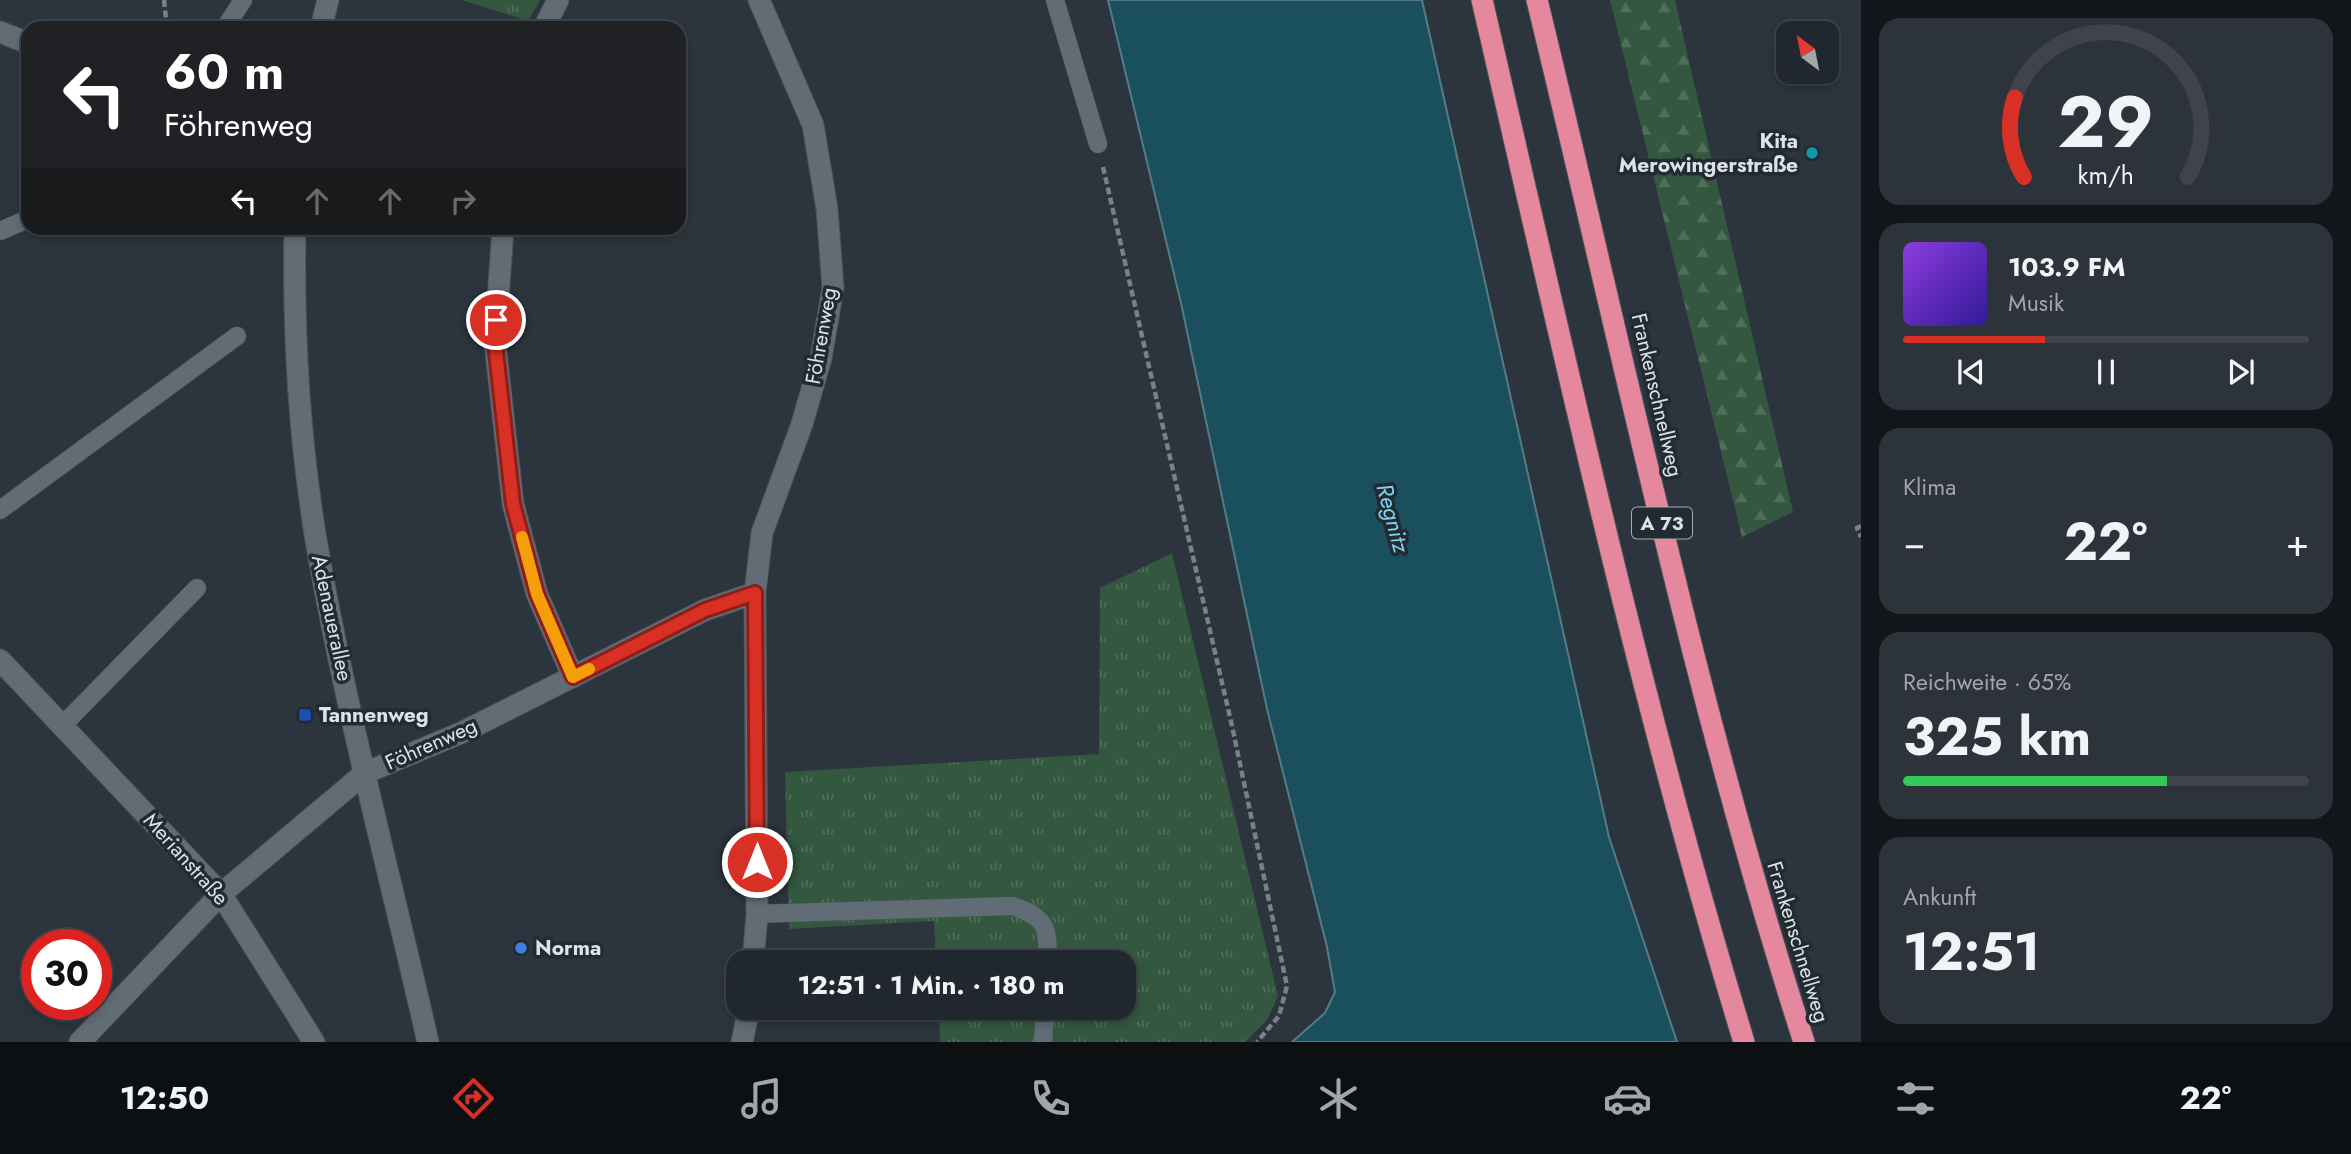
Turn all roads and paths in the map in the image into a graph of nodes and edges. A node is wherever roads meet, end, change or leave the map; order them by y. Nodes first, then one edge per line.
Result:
1 (164, 0) edge
2 (243, 0) edge
3 (328, 0) edge
4 (558, 0) edge
5 (759, 0) edge
6 (1055, 0) edge
7 (1482, 0) edge
8 (1537, 0) edge
9 (166, 21) edge
10 (230, 21) edge
11 (323, 21) edge
12 (548, 21) edge
13 (0, 33) edge
14 (21, 40) edge
15 (1098, 144) joint
16 (21, 222) edge
17 (0, 231) edge
18 (295, 235) edge
19 (503, 235) edge
20 (237, 336) dead end
21 (0, 510) edge
22 (1861, 526) edge
23 (1861, 537) edge
24 (197, 588) dead end
25 (755, 593) junction
26 (0, 660) edge
27 (573, 677) junction
28 (62, 726) junction
29 (365, 773) junction
30 (221, 894) junction
31 (757, 914) junction
32 (754, 950) edge
33 (1048, 950) edge
34 (746, 1020) edge
35 (1044, 1020) edge
36 (80, 1042) edge
37 (314, 1042) edge
38 (428, 1042) edge
39 (741, 1042) edge
40 (1043, 1042) edge
41 (1256, 1042) edge
42 (1744, 1042) edge
43 (1804, 1042) edge

1 - 9 path
2 - 10 lane
3 - 11 street
4 - 12 street
5 - 25 street, Föhrenweg
6 - 15 lane
7 - 42 highway, A 73
8 - 43 highway, Frankenschnellweg / A 73
13 - 14 street
15 - 41 path
16 - 17 lane
18 - 29 street, Adenauerallee
19 - 27 street
20 - 21 lane
22 - 23 path
24 - 28 lane
25 - 27 street, Föhrenweg
25 - 31 street, Föhrenweg
26 - 28 street, Merianstraße
27 - 29 street, Föhrenweg
28 - 30 street, Merianstraße
29 - 30 street
29 - 38 street, Adenauerallee
30 - 36 street
30 - 37 street, Merianstraße
31 - 32 street, Föhrenweg
31 - 33 lane
34 - 39 street
35 - 40 lane

